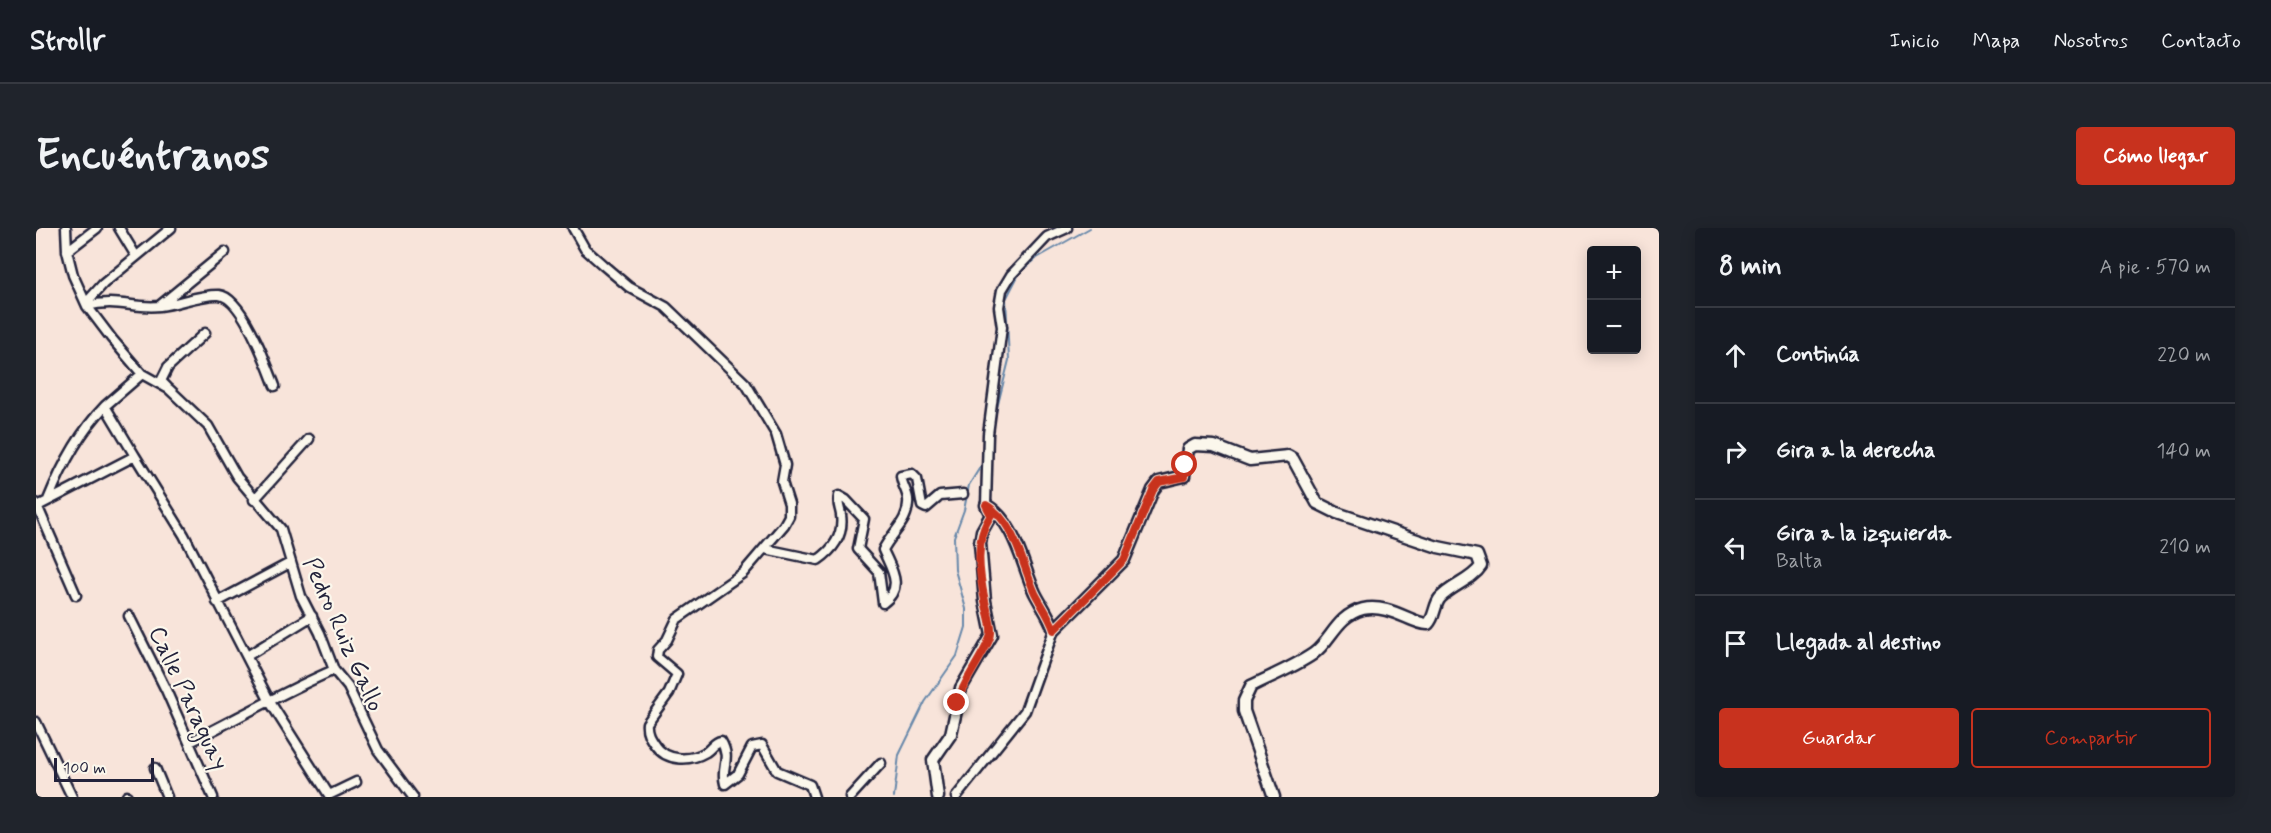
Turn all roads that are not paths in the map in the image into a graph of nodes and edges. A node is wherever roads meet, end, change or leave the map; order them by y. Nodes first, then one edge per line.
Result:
1 (66, 228) edge
2 (97, 228) edge
3 (119, 228) edge
4 (171, 228) edge
5 (573, 228) edge
6 (1067, 228) edge
7 (67, 251) junction
8 (225, 252) dead end
9 (136, 256) junction
10 (87, 304) junction
11 (158, 307) junction
12 (205, 333) dead end
13 (142, 374) junction
14 (275, 386) dead end
15 (169, 389) junction
16 (105, 406) junction
17 (309, 440) dead end
18 (135, 456) junction
19 (963, 494) dead end
20 (48, 500) junction
21 (254, 500) junction
22 (36, 505) edge
23 (988, 510) junction
24 (765, 549) junction
25 (290, 563) junction
26 (76, 595) dead end
27 (218, 602) junction
28 (129, 616) dead end
29 (312, 616) junction
30 (1054, 630) junction
31 (247, 656) junction
32 (334, 670) junction
33 (270, 702) junction
34 (36, 722) edge
35 (190, 742) junction
36 (881, 763) dead end
37 (155, 768) dead end
38 (356, 782) dead end
39 (329, 796) edge
40 (72, 797) edge
41 (167, 797) edge
42 (213, 797) edge
43 (413, 797) edge
44 (814, 797) edge
45 (850, 797) edge
46 (938, 797) edge
47 (956, 797) edge
48 (1274, 797) edge

1 - 7 street, Pedro Ruiz Gallo
2 - 7 street
3 - 9 street
4 - 9 street
5 - 24 street
6 - 23 street
7 - 10 street, Pedro Ruiz Gallo
8 - 11 street
9 - 10 street
10 - 11 street
10 - 13 street, Pedro Ruiz Gallo
11 - 14 street
12 - 15 street
13 - 15 street, Pedro Ruiz Gallo
13 - 16 street
15 - 21 street, Pedro Ruiz Gallo
16 - 18 street
16 - 20 street
17 - 21 street
18 - 20 street
18 - 27 street
19 - 24 street
20 - 22 street
21 - 25 street, Pedro Ruiz Gallo
22 - 26 street
23 - 30 street
23 - 46 street
24 - 44 street
25 - 27 street
25 - 29 street, Pedro Ruiz Gallo
27 - 31 street
28 - 35 street, Calle Paraguay
29 - 31 street
29 - 32 street, Pedro Ruiz Gallo
30 - 47 street
30 - 48 street
31 - 33 street
32 - 33 street
32 - 43 street, Pedro Ruiz Gallo
33 - 35 street
33 - 39 street
34 - 40 street
35 - 42 street, Calle Paraguay
36 - 45 street
37 - 41 street
38 - 39 street

